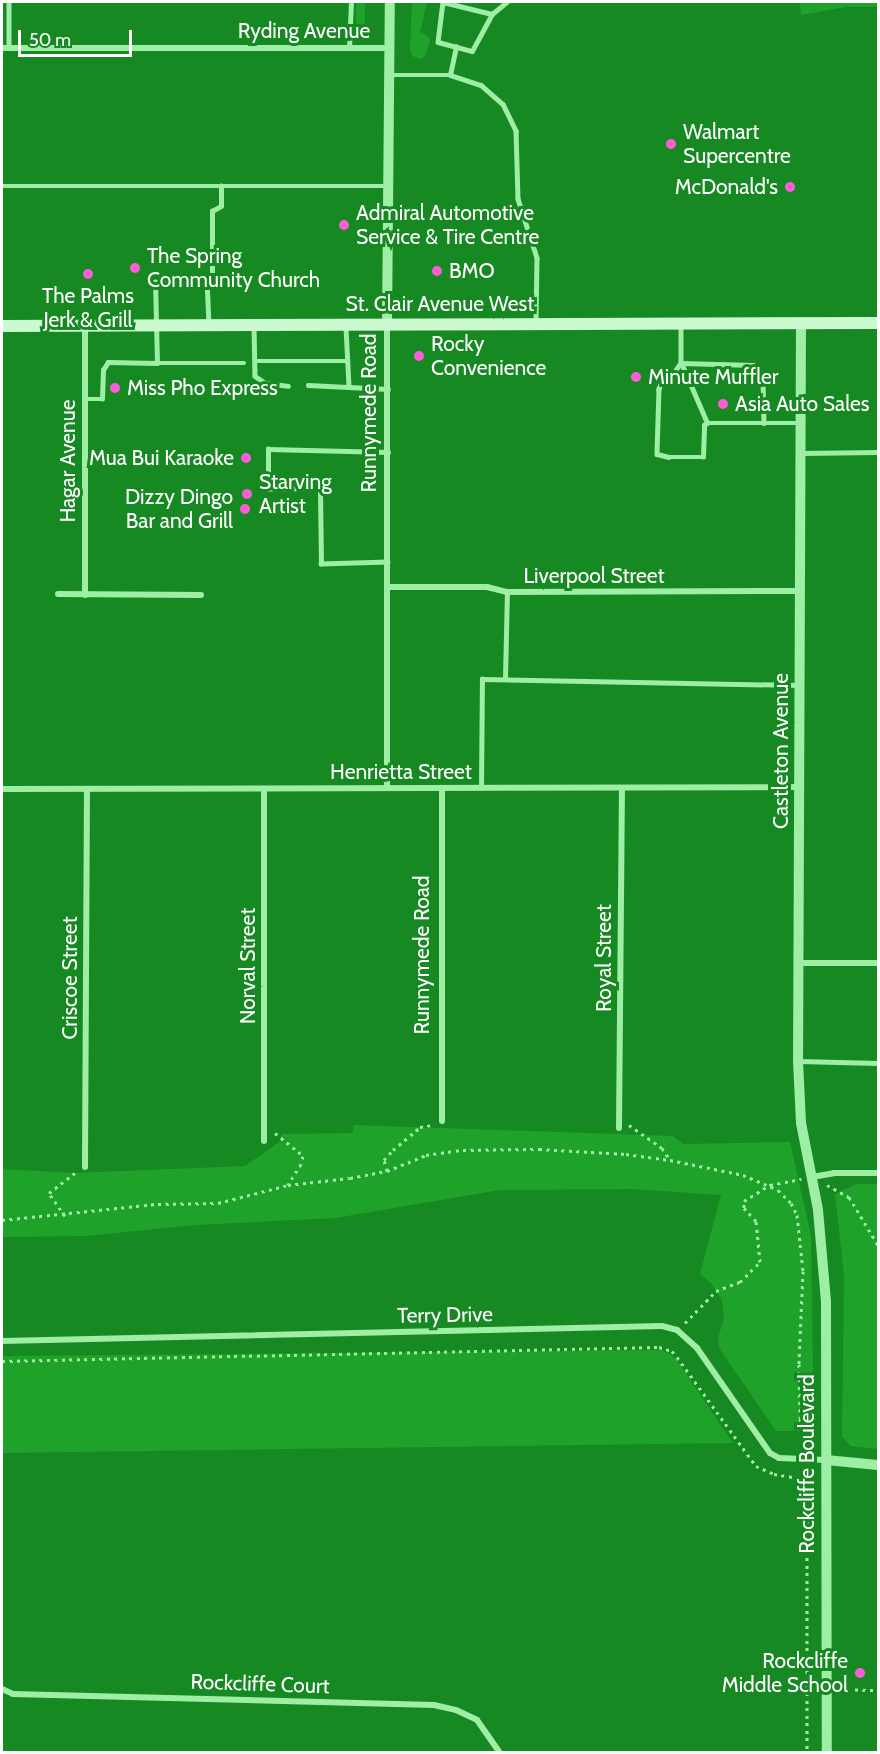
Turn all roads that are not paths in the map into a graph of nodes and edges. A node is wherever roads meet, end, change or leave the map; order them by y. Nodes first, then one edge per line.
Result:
1 (9, 2) edge
2 (351, 2) edge
3 (390, 2) edge
4 (443, 2) edge
5 (507, 2) edge
6 (492, 14) junction
7 (456, 47) junction
8 (2, 48) edge
9 (9, 48) junction
10 (350, 48) junction
11 (390, 48) junction
12 (390, 75) junction
13 (450, 75) junction
14 (2, 186) edge
15 (221, 186) junction
16 (389, 186) junction
17 (207, 280) junction
18 (536, 323) junction
19 (681, 323) junction
20 (801, 323) junction
21 (879, 323) edge
22 (346, 324) junction
23 (209, 325) junction
24 (254, 325) junction
25 (387, 325) junction
26 (2, 326) edge
27 (85, 326) junction
28 (156, 326) junction
29 (255, 361) junction
30 (348, 361) junction
31 (157, 363) junction
32 (244, 363) dead end
33 (681, 363) junction
34 (275, 377) dead end
35 (320, 377) dead end
36 (276, 385) junction
37 (288, 386) dead end
38 (308, 386) dead end
39 (320, 386) junction
40 (349, 387) junction
41 (388, 389) junction
42 (85, 399) junction
43 (707, 423) junction
44 (764, 423) junction
45 (801, 423) junction
46 (388, 452) junction
47 (879, 452) edge
48 (801, 453) junction
49 (389, 562) junction
50 (389, 587) junction
51 (800, 591) junction
52 (507, 592) junction
53 (58, 594) dead end
54 (85, 595) junction
55 (201, 595) dead end
56 (505, 678) junction
57 (800, 685) junction
58 (387, 788) junction
59 (442, 788) junction
60 (481, 788) junction
61 (622, 788) junction
62 (800, 788) junction
63 (2, 789) edge
64 (87, 789) junction
65 (264, 790) junction
66 (800, 963) junction
67 (879, 963) edge
68 (798, 1061) junction
69 (879, 1063) edge
70 (440, 1123) road end
71 (620, 1128) dead end
72 (264, 1141) dead end
73 (85, 1168) road end
74 (879, 1173) edge
75 (812, 1177) junction
76 (2, 1341) edge
77 (826, 1460) junction
78 (879, 1465) edge
79 (2, 1689) edge
80 (499, 1752) edge
81 (827, 1752) edge

1 - 9 lane
2 - 10 lane
3 - 11 street, Runnymede Road
4 - 6 lane
4 - 7 lane
5 - 6 lane
6 - 7 lane
7 - 13 lane
8 - 9 street, Ryding Avenue
9 - 10 street, Ryding Avenue
10 - 11 street, Ryding Avenue
11 - 12 street, Runnymede Road
12 - 13 lane
12 - 16 street, Runnymede Road
13 - 18 lane
14 - 15 lane
15 - 16 lane
15 - 17 lane
16 - 25 street, Runnymede Road
17 - 23 lane
17 - 28 lane
18 - 19 main road, St. Clair Avenue West
18 - 25 main road, St. Clair Avenue West
19 - 20 main road, St. Clair Avenue West
19 - 33 lane
20 - 21 main road, St. Clair Avenue West
20 - 45 street, Castleton Avenue
22 - 24 main road, St. Clair Avenue West
22 - 25 main road, St. Clair Avenue West
22 - 30 lane
23 - 24 main road, St. Clair Avenue West
23 - 28 main road, St. Clair Avenue West
24 - 29 lane
25 - 41 street, Runnymede Road
26 - 27 main road, St. Clair Avenue West
27 - 28 main road, St. Clair Avenue West
27 - 42 street, Hagar Avenue
28 - 31 lane
29 - 30 lane
29 - 36 lane
30 - 40 lane
31 - 32 lane
31 - 42 lane
33 - 43 lane
33 - 43 lane
33 - 44 lane
34 - 36 lane
35 - 39 lane
36 - 37 lane
38 - 39 lane
39 - 40 lane
40 - 41 lane
41 - 46 street, Runnymede Road
42 - 54 street, Hagar Avenue
43 - 44 lane
44 - 45 lane
45 - 48 street, Castleton Avenue
46 - 49 street, Runnymede Road
46 - 49 lane
47 - 48 lane
48 - 51 street, Castleton Avenue
49 - 50 street, Runnymede Road
50 - 52 street, Liverpool Street
50 - 58 street, Runnymede Road
51 - 52 street, Liverpool Street
51 - 57 street, Castleton Avenue
52 - 56 lane
53 - 54 street
54 - 55 street
56 - 57 lane
56 - 60 lane
57 - 62 street, Castleton Avenue
58 - 59 street, Henrietta Street
58 - 65 street, Henrietta Street
59 - 60 street, Henrietta Street
59 - 70 street, Runnymede Road
60 - 61 street, Henrietta Street
61 - 62 street, Henrietta Street
61 - 71 street, Royal Street
62 - 66 street, Castleton Avenue
63 - 64 street, Henrietta Street
64 - 65 street, Henrietta Street
64 - 73 street, Criscoe Street
65 - 72 street, Norval Street
66 - 67 street
66 - 68 street, Castleton Avenue
68 - 69 lane
68 - 75 street, Castleton Avenue
74 - 75 street
75 - 77 street, Rockcliffe Boulevard
76 - 77 street, Terry Drive
77 - 78 street
77 - 81 street, Rockcliffe Boulevard
79 - 80 street, Rockcliffe Court

